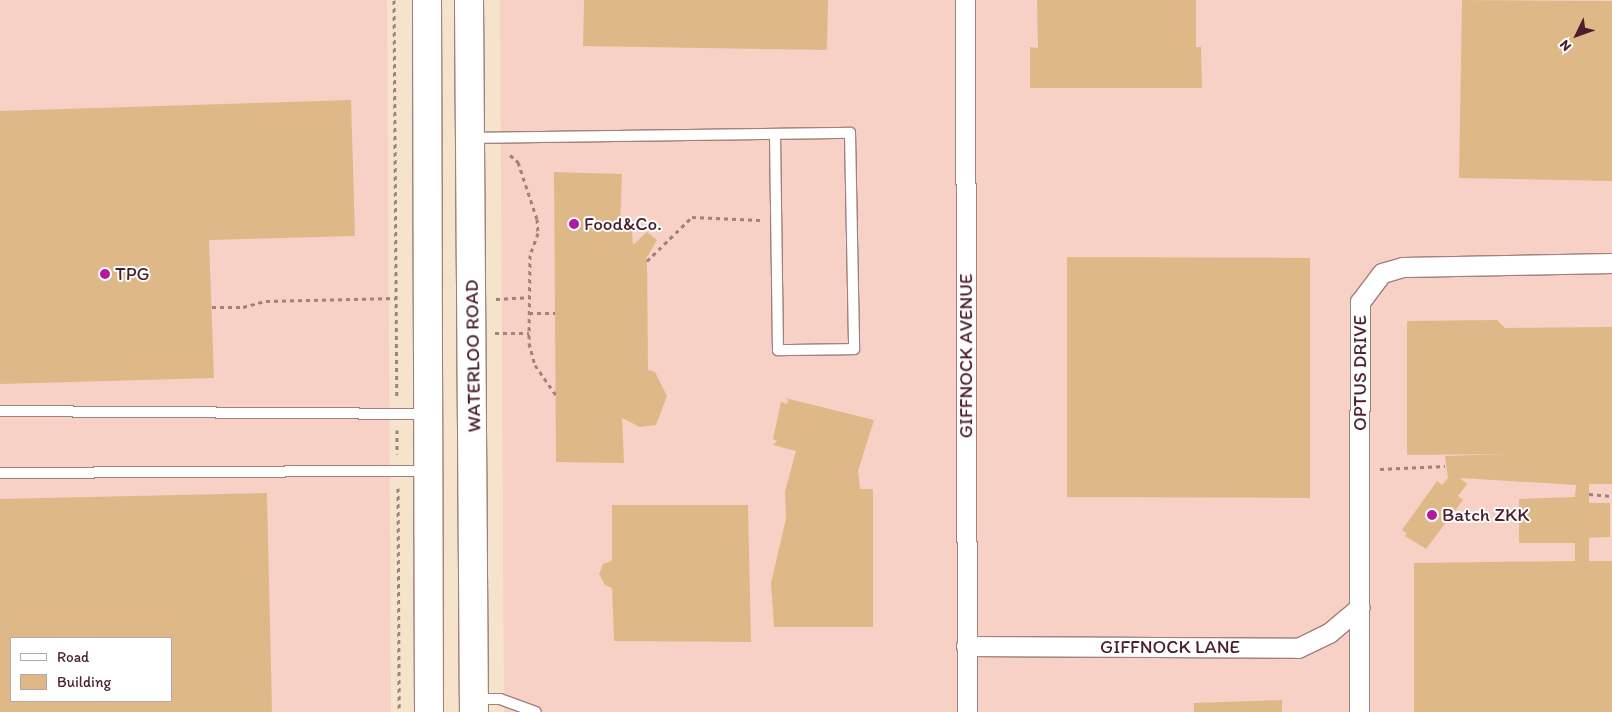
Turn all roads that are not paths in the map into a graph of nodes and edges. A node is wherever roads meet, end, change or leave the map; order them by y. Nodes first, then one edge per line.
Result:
1 (427, 0) edge
2 (470, 0) edge
3 (965, 0) edge
4 (775, 134) junction
5 (471, 138) junction
6 (1612, 264) edge
7 (0, 412) edge
8 (428, 414) junction
9 (428, 471) junction
10 (0, 473) edge
11 (1360, 607) junction
12 (966, 646) junction
13 (474, 705) edge
14 (429, 712) edge
15 (536, 712) edge
16 (966, 712) edge
17 (1359, 712) edge

1 - 8 street
2 - 5 street, WATERLOO ROAD
3 - 12 street, GIFFNOCK AVENUE
4 - 4 lane
4 - 5 lane
5 - 13 street, WATERLOO ROAD
6 - 11 street, OPTUS DRIVE
7 - 8 lane
8 - 9 street
9 - 10 lane
9 - 14 street
11 - 12 street, GIFFNOCK LANE
11 - 17 street, OPTUS DRIVE
12 - 16 street, GIFFNOCK AVENUE
13 - 15 lane

